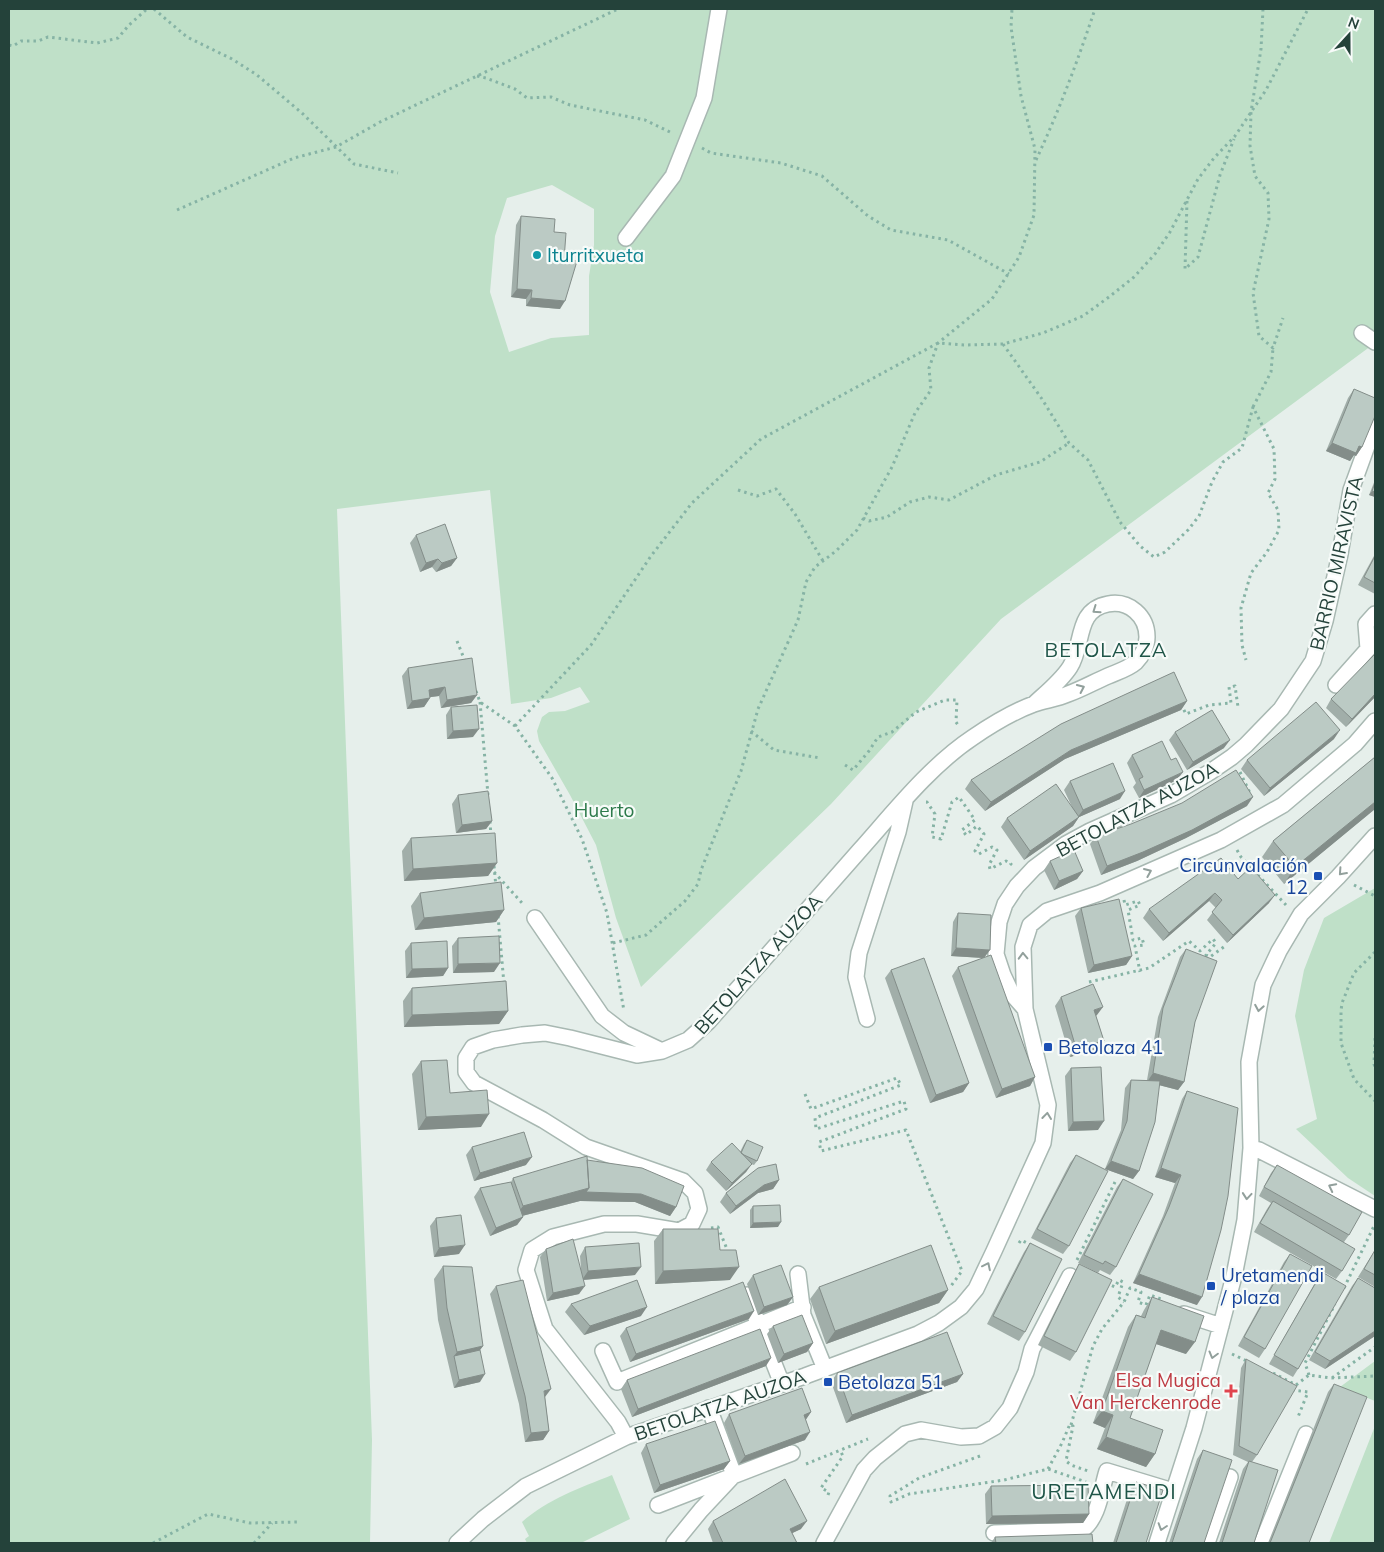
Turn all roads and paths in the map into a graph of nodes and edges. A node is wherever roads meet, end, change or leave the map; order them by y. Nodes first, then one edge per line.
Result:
1 (147, 9) edge
2 (154, 9) edge
3 (618, 9) edge
4 (719, 9) edge
5 (1012, 9) edge
6 (1095, 9) edge
7 (1263, 9) edge
8 (1308, 9) edge
9 (9, 45) edge
10 (477, 76) junction
11 (1251, 112) junction
12 (1235, 136) junction
13 (688, 140) junction
14 (336, 147) junction
15 (1035, 163) junction
16 (398, 174) dead end
17 (1187, 201) junction
18 (177, 210) dead end
19 (626, 238) dead end
20 (1008, 274) junction
21 (1283, 318) dead end
22 (938, 343) junction
23 (1003, 344) junction
24 (1273, 348) junction
25 (1253, 407) junction
26 (1375, 424) edge
27 (1069, 443) junction
28 (738, 490) dead end
29 (863, 518) junction
30 (823, 561) junction
31 (1375, 614) edge
32 (457, 641) dead end
33 (1372, 652) edge
34 (1246, 660) dead end
35 (467, 667) edge
36 (1305, 673) joint
37 (473, 684) edge
38 (1336, 685) dead end
39 (1178, 697) edge
40 (480, 702) junction
41 (1034, 704) junction
42 (1238, 707) dead end
43 (1375, 721) edge
44 (516, 726) junction
45 (751, 731) junction
46 (968, 741) junction
47 (1232, 757) junction
48 (820, 758) dead end
49 (844, 765) dead end
50 (488, 796) edge
51 (1253, 798) edge
52 (905, 799) junction
53 (928, 802) dead end
54 (490, 815) edge
55 (1228, 836) junction
56 (1375, 836) edge
57 (492, 844) edge
58 (494, 862) edge
59 (1006, 871) dead end
60 (494, 872) junction
61 (496, 891) edge
62 (1130, 898) dead end
63 (498, 911) edge
64 (535, 918) joint
65 (1299, 918) junction
66 (613, 943) junction
67 (1225, 946) dead end
68 (1375, 952) edge
69 (1140, 972) junction
70 (1089, 982) dead end
71 (505, 988) edge
72 (1025, 1009) junction
73 (867, 1019) dead end
74 (630, 1036) junction
75 (1375, 1038) edge
76 (662, 1051) junction
77 (1375, 1067) edge
78 (804, 1094) dead end
79 (1375, 1100) edge
80 (1251, 1148) junction
81 (1115, 1182) dead end
82 (1375, 1209) edge
83 (1375, 1223) edge
84 (718, 1227) edge
85 (1017, 1246) dead end
86 (1037, 1248) edge
87 (798, 1274) dead end
88 (1070, 1276) joint
89 (1098, 1279) edge
90 (951, 1286) dead end
91 (744, 1289) joint
92 (1340, 1295) edge
93 (1124, 1302) junction
94 (1336, 1304) edge
95 (1158, 1306) joint
96 (802, 1307) junction
97 (758, 1325) junction
98 (1221, 1326) junction
99 (1216, 1346) junction
100 (1375, 1347) edge
101 (603, 1351) dead end
102 (1249, 1362) edge
103 (826, 1369) junction
104 (1266, 1370) edge
105 (1309, 1375) junction
106 (1375, 1376) edge
107 (1331, 1378) junction
108 (1283, 1379) junction
109 (782, 1384) junction
110 (1281, 1385) edge
111 (1286, 1387) edge
112 (710, 1408) junction
113 (1297, 1418) dead end
114 (1072, 1425) junction
115 (1306, 1434) dead end
116 (626, 1437) junction
117 (840, 1450) dead end
118 (792, 1453) dead end
119 (987, 1454) dead end
120 (1048, 1469) junction
121 (734, 1475) junction
122 (1105, 1477) junction
123 (1230, 1477) edge
124 (1088, 1483) edge
125 (1174, 1491) junction
126 (825, 1500) dead end
127 (658, 1505) dead end
128 (300, 1522) dead end
129 (272, 1523) junction
130 (994, 1533) dead end
131 (152, 1543) edge
132 (254, 1543) edge
133 (458, 1543) edge
134 (674, 1543) edge
135 (824, 1543) edge
136 (1157, 1543) edge
137 (1207, 1543) edge
138 (1262, 1543) edge

1 - 9 path
2 - 14 path
3 - 10 path
4 - 13 street
5 - 15 path
6 - 15 path
7 - 11 path
8 - 11 path
10 - 13 path
10 - 14 path
11 - 12 path
11 - 24 path
12 - 17 path
12 - 17 path
13 - 19 street
13 - 20 path
14 - 16 path
14 - 18 path
15 - 20 path
17 - 23 path
20 - 22 path
21 - 24 path
22 - 23 path
22 - 29 path
22 - 44 path
23 - 27 path
24 - 25 path
25 - 27 path
25 - 34 path
26 - 36 street, BARRIO MIRAVISTA
27 - 29 path
28 - 30 path
29 - 30 path
30 - 45 path
31 - 33 street, BARRIO MIRAVISTA
32 - 35 path
33 - 38 street, BARRIO MIRAVISTA
36 - 47 street, BETOLATZA AUZOA
37 - 40 path
39 - 42 path
40 - 44 path
40 - 50 path
41 -> 41 street
41 - 46 street, BETOLATZA AUZOA
43 - 55 street, BETOLATZA AUZOA
44 - 66 path
45 - 48 path
45 - 66 path
46 - 49 path
46 - 52 street, BETOLATZA AUZOA
47 - 51 path
47 - 72 street, BETOLATZA AUZOA
52 - 73 street
52 - 76 street, BETOLATZA AUZOA
53 - 59 path
54 - 57 path
55 - 65 path
72 -> 55 street, BETOLATZA AUZOA
56 -> 65 street
58 - 60 path
60 - 61 path
60 - 64 path
62 - 69 path
63 - 71 path
64 - 74 street
65 -> 80 street
66 - 74 path
67 - 69 path
68 - 79 path
69 - 70 path
103 -> 72 street, BETOLATZA AUZOA
74 - 76 street
75 - 77 path
76 - 116 street, BETOLATZA AUZOA
78 - 90 path
82 -> 80 street
80 -> 98 street
81 - 88 path
83 - 92 path
84 - 91 path
85 - 86 path
87 - 96 street
88 - 135 street
89 - 93 path
91 - 97 street
93 - 95 path
93 - 114 path
94 - 105 path
95 - 98 street
96 - 97 street
96 - 103 street
97 - 101 street
97 - 109 street
98 - 99 street
99 - 102 path
99 -> 125 street
100 - 107 path
103 - 109 street, BETOLATZA AUZOA
104 - 108 path
105 - 107 path
105 - 108 path
106 - 107 path
108 - 110 path
109 - 112 street, BETOLATZA AUZOA
111 - 113 path
112 - 116 street, BETOLATZA AUZOA
112 - 121 street
114 - 120 path
114 - 122 path
115 - 138 street
116 - 133 street
117 - 126 path
118 - 121 street
119 - 120 path
120 - 124 path
121 - 127 street
121 - 134 street
122 - 125 street
122 - 130 street
123 - 137 street
125 -> 136 street
128 - 129 path
129 - 131 path
129 - 132 path

